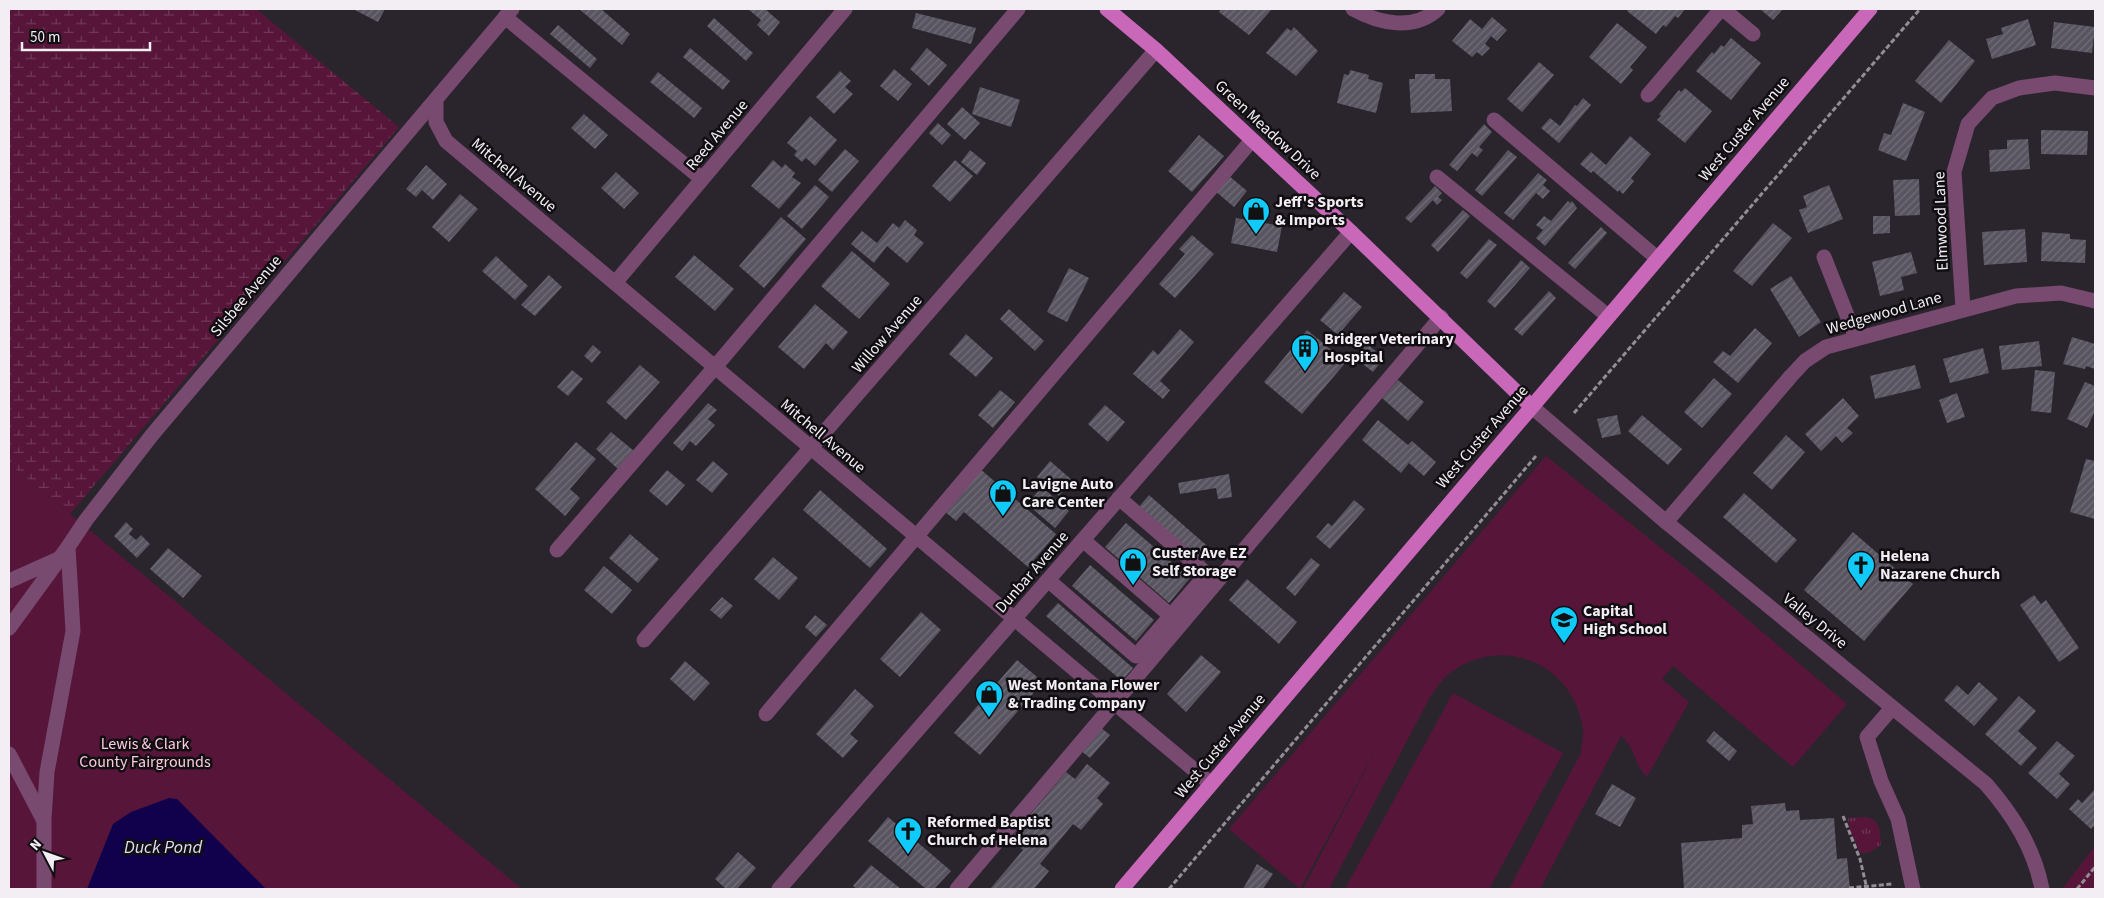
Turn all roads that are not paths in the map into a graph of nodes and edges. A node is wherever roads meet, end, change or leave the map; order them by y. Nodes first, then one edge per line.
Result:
1 (845, 9) edge
2 (1018, 9) edge
3 (1107, 9) edge
4 (1354, 9) edge
5 (1438, 9) edge
6 (1722, 9) edge
7 (1870, 9) edge
8 (508, 13) edge
9 (1753, 34) dead end
10 (1156, 50) junction
11 (2095, 88) edge
12 (1648, 95) dead end
13 (436, 101) junction
14 (1494, 120) dead end
15 (1252, 140) junction
16 (1437, 177) dead end
17 (702, 179) junction
18 (1351, 232) junction
19 (1824, 257) dead end
20 (1657, 258) junction
21 (615, 283) junction
22 (2095, 301) edge
23 (1963, 309) junction
24 (1608, 316) junction
25 (1441, 317) junction
26 (1856, 338) junction
27 (715, 367) junction
28 (1531, 406) junction
29 (811, 448) junction
30 (1119, 498) junction
31 (1666, 522) junction
32 (917, 538) junction
33 (1082, 540) junction
34 (556, 550) dead end
35 (64, 553) junction
36 (1048, 580) junction
37 (9, 581) edge
38 (1171, 616) junction
39 (1014, 619) junction
40 (9, 628) edge
41 (644, 640) dead end
42 (1115, 704) junction
43 (1892, 708) junction
44 (766, 714) dead end
45 (9, 754) edge
46 (1211, 784) junction
47 (44, 819) junction
48 (44, 889) edge
49 (779, 889) edge
50 (957, 889) edge
51 (1122, 889) edge
52 (1913, 889) edge
53 (2042, 889) edge

1 - 17 street, Reed Avenue
2 - 27 street
3 - 10 main road, Green Meadow Drive
4 - 5 street
6 - 9 street
6 - 12 street
7 - 20 main road, West Custer Avenue
8 - 13 street, Silsbee Avenue
8 - 17 street
10 - 15 main road, Green Meadow Drive
10 - 29 street, Willow Avenue
11 - 23 street, Elmwood Lane
13 - 21 street, Mitchell Avenue
13 - 35 street, Silsbee Avenue
14 - 20 street
15 - 18 main road, Green Meadow Drive
15 - 32 street
16 - 24 street
17 - 21 street, Reed Avenue
18 - 25 main road, Green Meadow Drive
18 - 30 street, Dunbar Avenue
19 - 26 street
20 - 24 main road, West Custer Avenue
21 - 27 street, Mitchell Avenue
22 - 23 street, Wedgewood Lane
23 - 26 street, Wedgewood Lane
24 - 28 main road, West Custer Avenue
25 - 28 main road, Green Meadow Drive
25 - 42 street
26 - 31 street, Wedgewood Lane
27 - 29 street, Mitchell Avenue
27 - 34 street
28 - 31 street, Valley Drive
28 - 46 main road, West Custer Avenue
29 - 32 street, Mitchell Avenue
29 - 41 street, Willow Avenue
30 - 33 street, Dunbar Avenue
30 - 38 street
31 - 43 street, Valley Drive
32 - 39 street, Mitchell Avenue
32 - 44 street
33 - 36 street, Dunbar Avenue
33 - 38 street
35 - 37 street
35 - 40 street, Silsbee Avenue
35 - 47 street
36 - 38 street
36 - 39 street, Dunbar Avenue
39 - 42 street, Mitchell Avenue
39 - 49 street, Dunbar Avenue
42 - 46 street, Mitchell Avenue
42 - 50 street
43 - 52 street
43 - 53 street, Valley Drive
45 - 47 street
46 - 51 main road, West Custer Avenue
47 - 48 street

